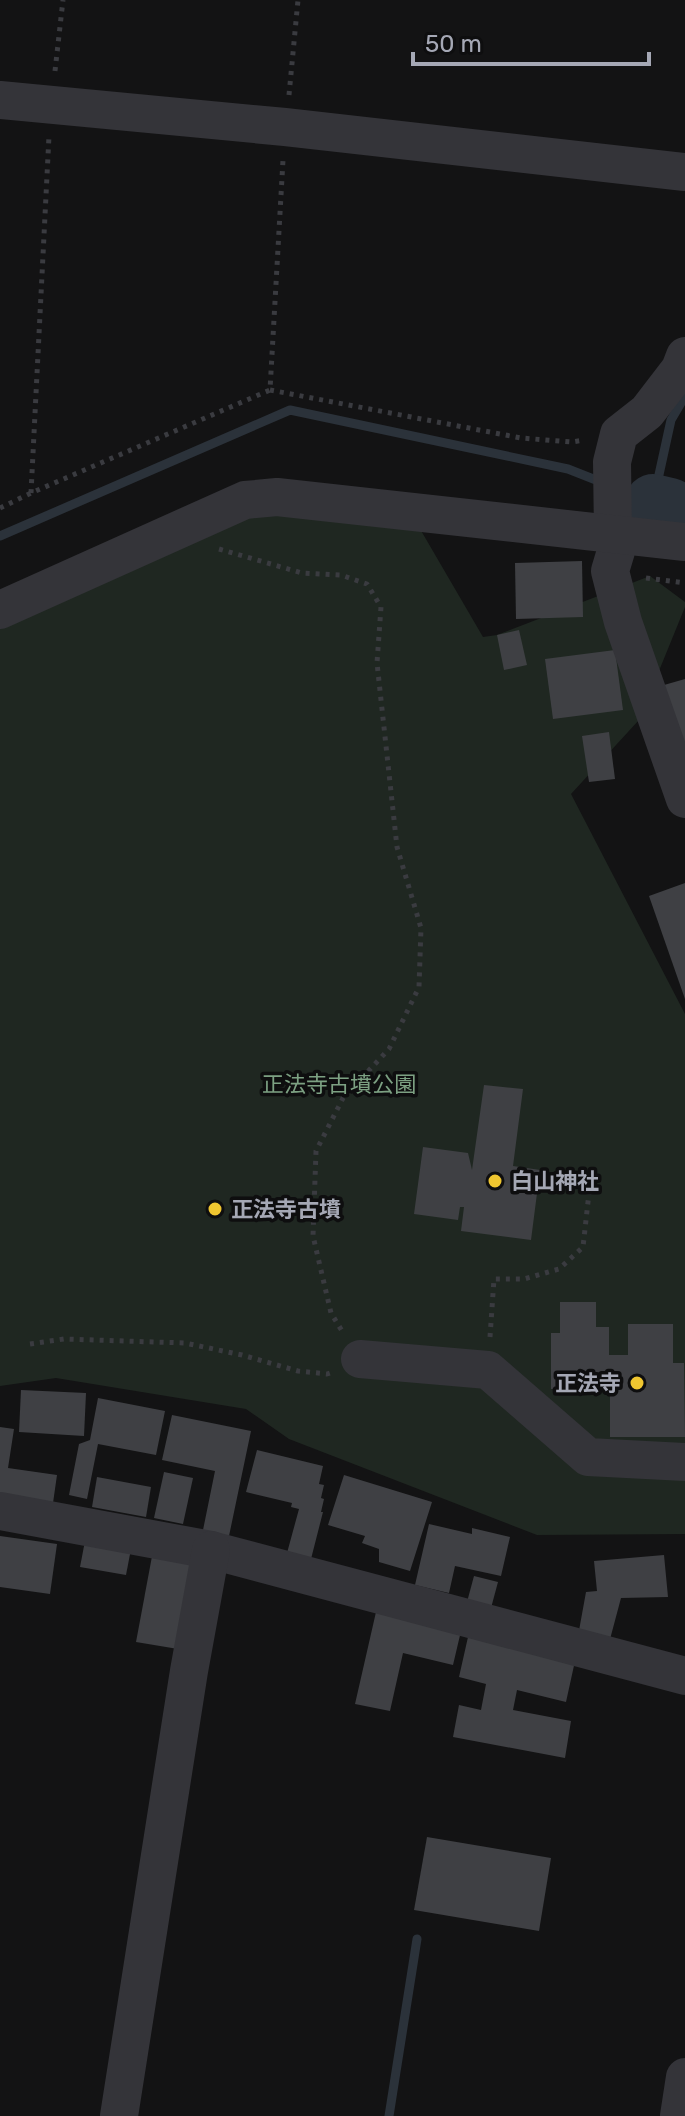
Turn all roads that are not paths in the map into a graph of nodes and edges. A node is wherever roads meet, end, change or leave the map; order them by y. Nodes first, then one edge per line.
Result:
1 (0, 100) edge
2 (685, 172) edge
3 (685, 356) edge
4 (613, 521) junction
5 (671, 541) edge
6 (0, 610) edge
7 (685, 799) edge
8 (360, 1359) road end
9 (685, 1462) edge
10 (0, 1511) edge
11 (211, 1550) junction
12 (685, 1676) edge
13 (685, 2077) edge
14 (119, 2116) edge
15 (679, 2116) edge

1 - 2 street
3 - 4 street
4 - 5 street
4 - 6 street
4 - 7 street
8 - 9 street
10 - 11 street
11 - 12 street
11 - 14 street
13 - 15 street

